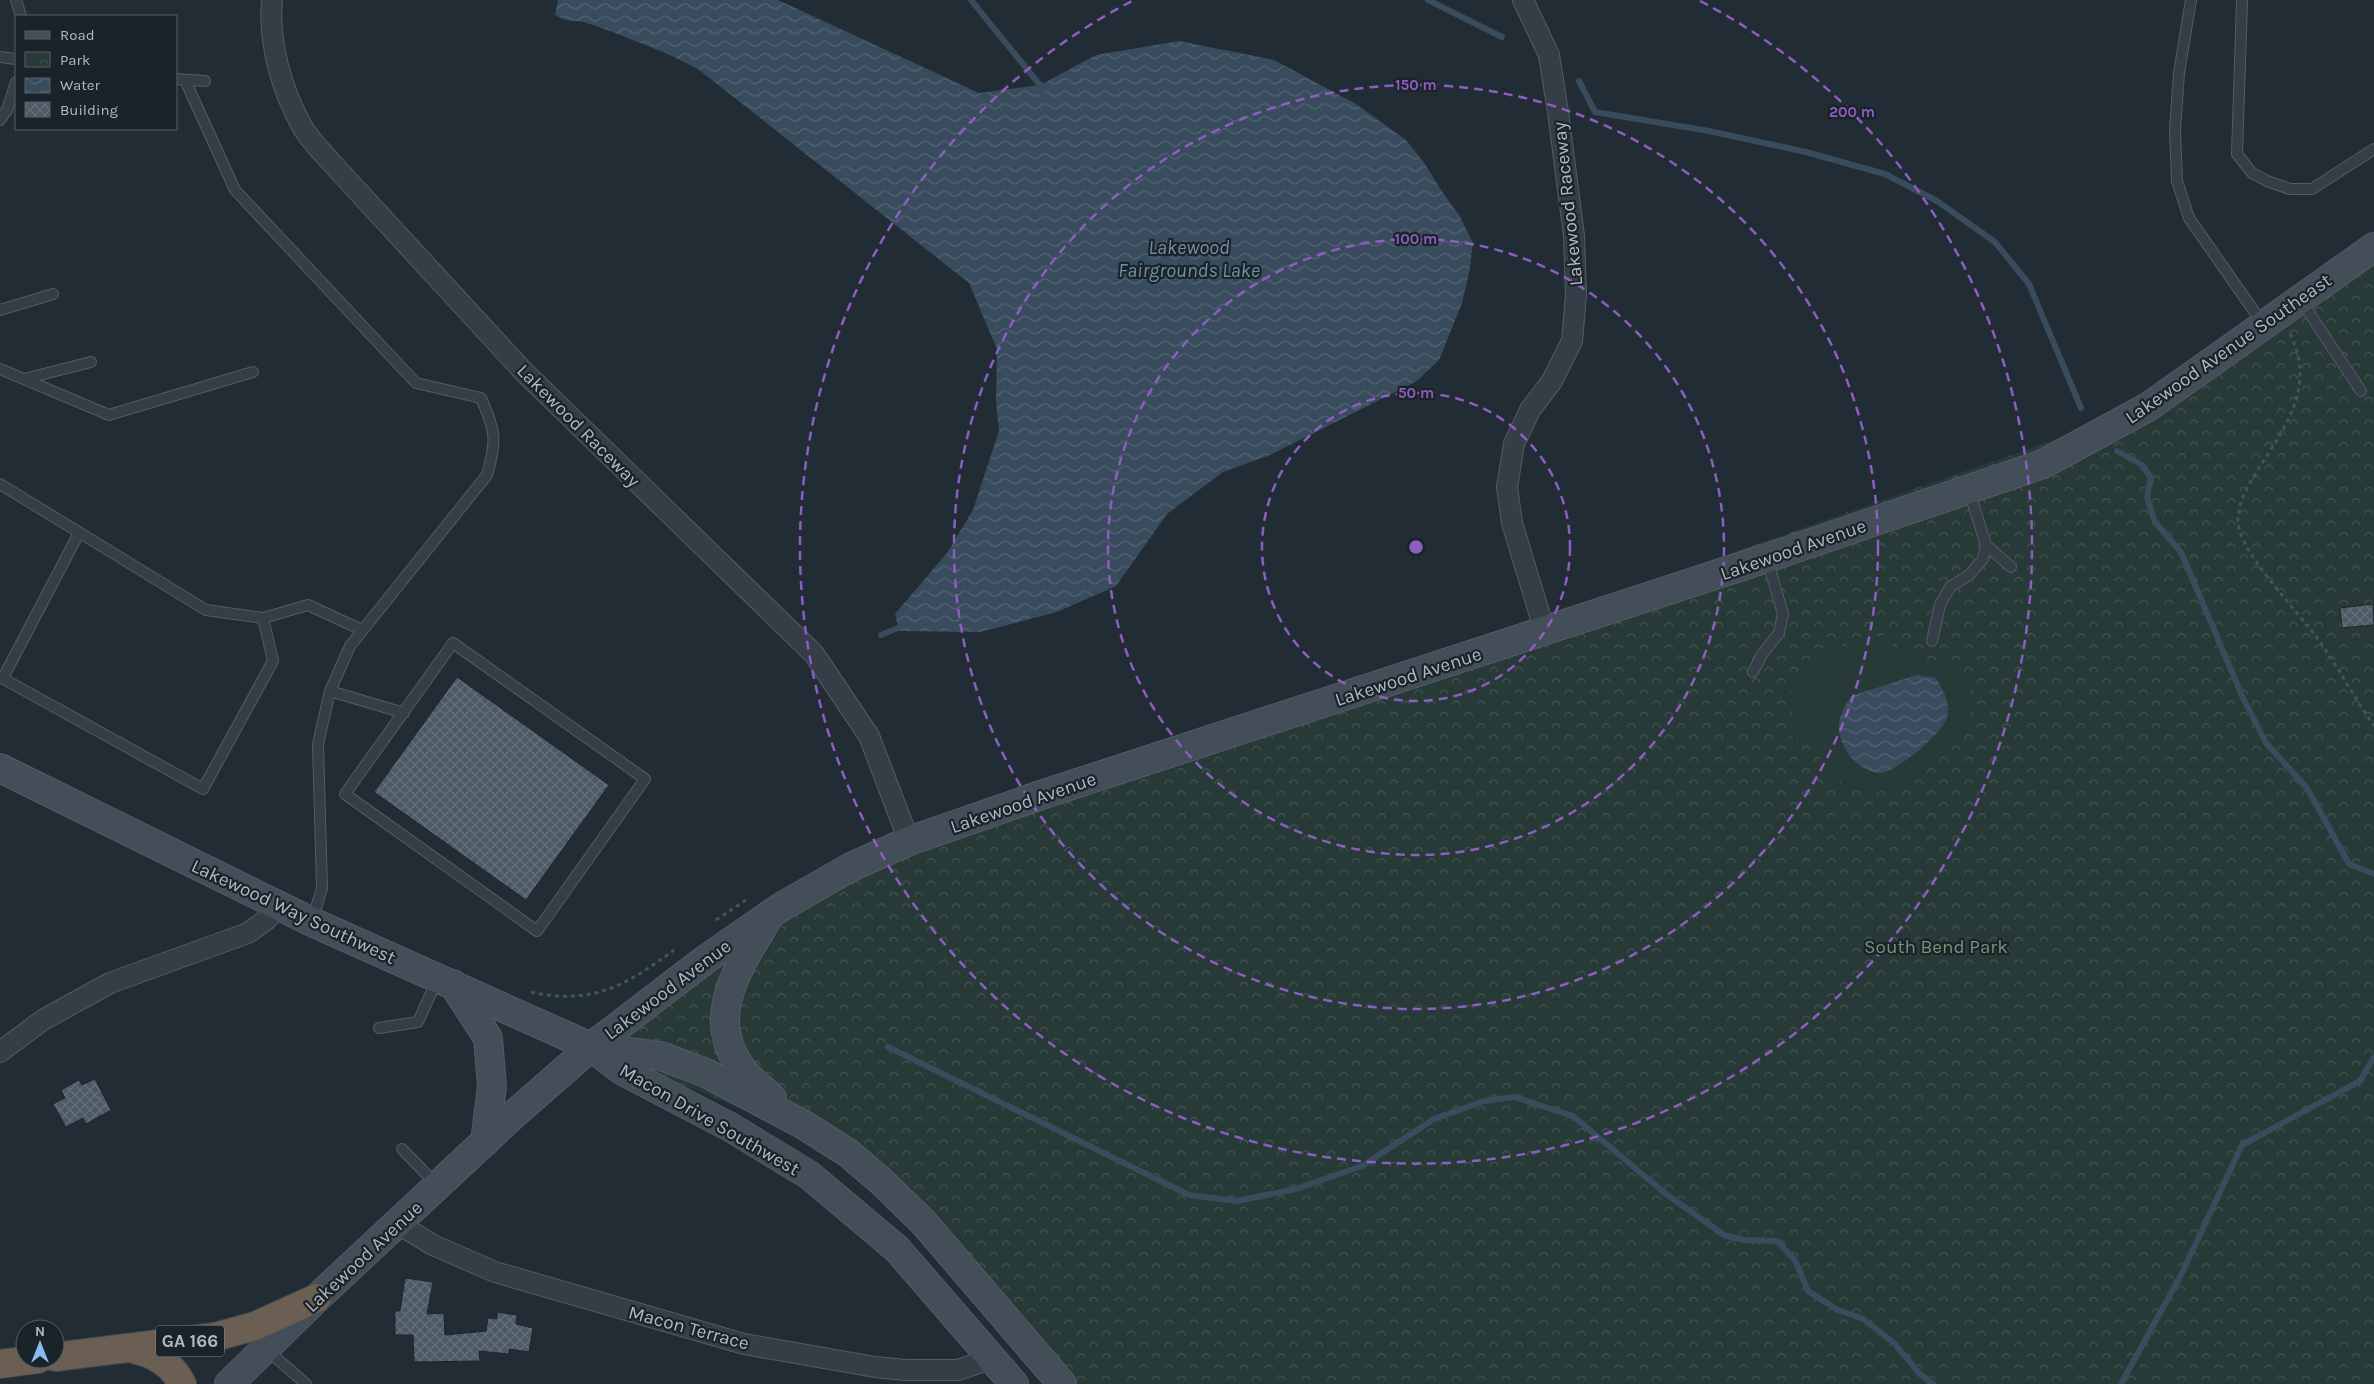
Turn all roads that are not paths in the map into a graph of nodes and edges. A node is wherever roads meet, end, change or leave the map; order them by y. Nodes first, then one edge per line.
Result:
1 (16, 0) edge
2 (272, 0) edge
3 (1523, 0) edge
4 (2190, 0) edge
5 (2242, 0) edge
6 (21, 15) edge
7 (0, 57) edge
8 (15, 59) edge
9 (180, 80) edge
10 (205, 82) dead end
11 (15, 85) edge
12 (0, 120) edge
13 (2374, 149) edge
14 (2374, 247) edge
15 (53, 294) dead end
16 (2299, 298) junction
17 (0, 310) edge
18 (2270, 319) junction
19 (91, 362) dead end
20 (0, 369) edge
21 (253, 372) dead end
22 (24, 379) junction
23 (2361, 391) dead end
24 (0, 484) edge
25 (1968, 490) junction
26 (79, 533) junction
27 (1986, 545) junction
28 (1767, 558) junction
29 (2011, 567) dead end
30 (263, 618) junction
31 (362, 630) junction
32 (1545, 632) junction
33 (1932, 641) dead end
34 (1753, 672) dead end
35 (1, 678) edge
36 (330, 691) junction
37 (404, 713) junction
38 (0, 768) edge
39 (909, 841) junction
40 (762, 905) junction
41 (278, 906) junction
42 (312, 922) junction
43 (446, 981) junction
44 (379, 1028) dead end
45 (591, 1047) junction
46 (0, 1052) edge
47 (804, 1125) junction
48 (486, 1142) junction
49 (402, 1149) dead end
50 (438, 1187) junction
51 (400, 1222) junction
52 (317, 1298) junction
53 (130, 1348) junction
54 (265, 1349) junction
55 (65, 1356) edge
56 (993, 1358) junction
57 (15, 1362) edge
58 (0, 1364) edge
59 (182, 1384) edge
60 (229, 1384) edge
61 (306, 1384) edge
62 (1014, 1384) edge
63 (1062, 1384) edge

1 - 6 lane
2 - 39 street, Lakewood Raceway
3 - 32 street, Lakewood Raceway
4 - 18 lane
5 - 13 lane
7 - 8 lane
9 - 10 lane
9 - 31 lane
11 - 12 lane
14 - 16 main road, Lakewood Avenue Southeast
15 - 17 lane
16 - 18 main road, Lakewood Avenue Southeast
16 - 23 lane
18 - 25 main road, Lakewood Avenue Southeast
19 - 22 lane
20 - 22 lane
21 - 22 lane
24 - 26 lane
25 - 27 lane
25 - 28 main road, Lakewood Avenue
26 - 30 lane
26 - 35 lane
27 - 29 lane
27 - 33 lane
28 - 32 main road, Lakewood Avenue
28 - 34 lane
30 - 31 lane
30 - 35 lane
31 - 36 lane
32 - 39 main road, Lakewood Avenue
36 - 37 lane
36 - 42 lane
37 - 37 lane
38 - 41 main road, Lakewood Way Southwest
39 - 40 main road, Lakewood Avenue
40 - 45 main road, Lakewood Avenue
40 - 47 main road
41 - 42 main road, Lakewood Way Southwest
41 - 46 street
42 - 43 main road, Lakewood Way Southwest
43 - 44 lane
43 - 45 main road, Lakewood Way Southwest
43 - 48 main road
45 - 47 main road, Macon Drive Southwest
45 - 48 main road, Lakewood Avenue
45 - 56 main road, Macon Drive Southwest
47 - 63 main road, Macon Drive Southwest
48 - 50 main road, Lakewood Avenue
49 - 50 lane
50 - 51 main road, Lakewood Avenue
51 - 52 main road, Lakewood Avenue
51 - 56 street, Macon Terrace
52 - 53 highway, GA 166
52 - 54 main road, Lakewood Avenue
53 - 55 highway, GA 166
53 - 59 highway
54 - 60 main road, Lakewood Avenue
54 - 61 lane
56 - 62 main road, Macon Drive Southwest
57 - 58 highway

